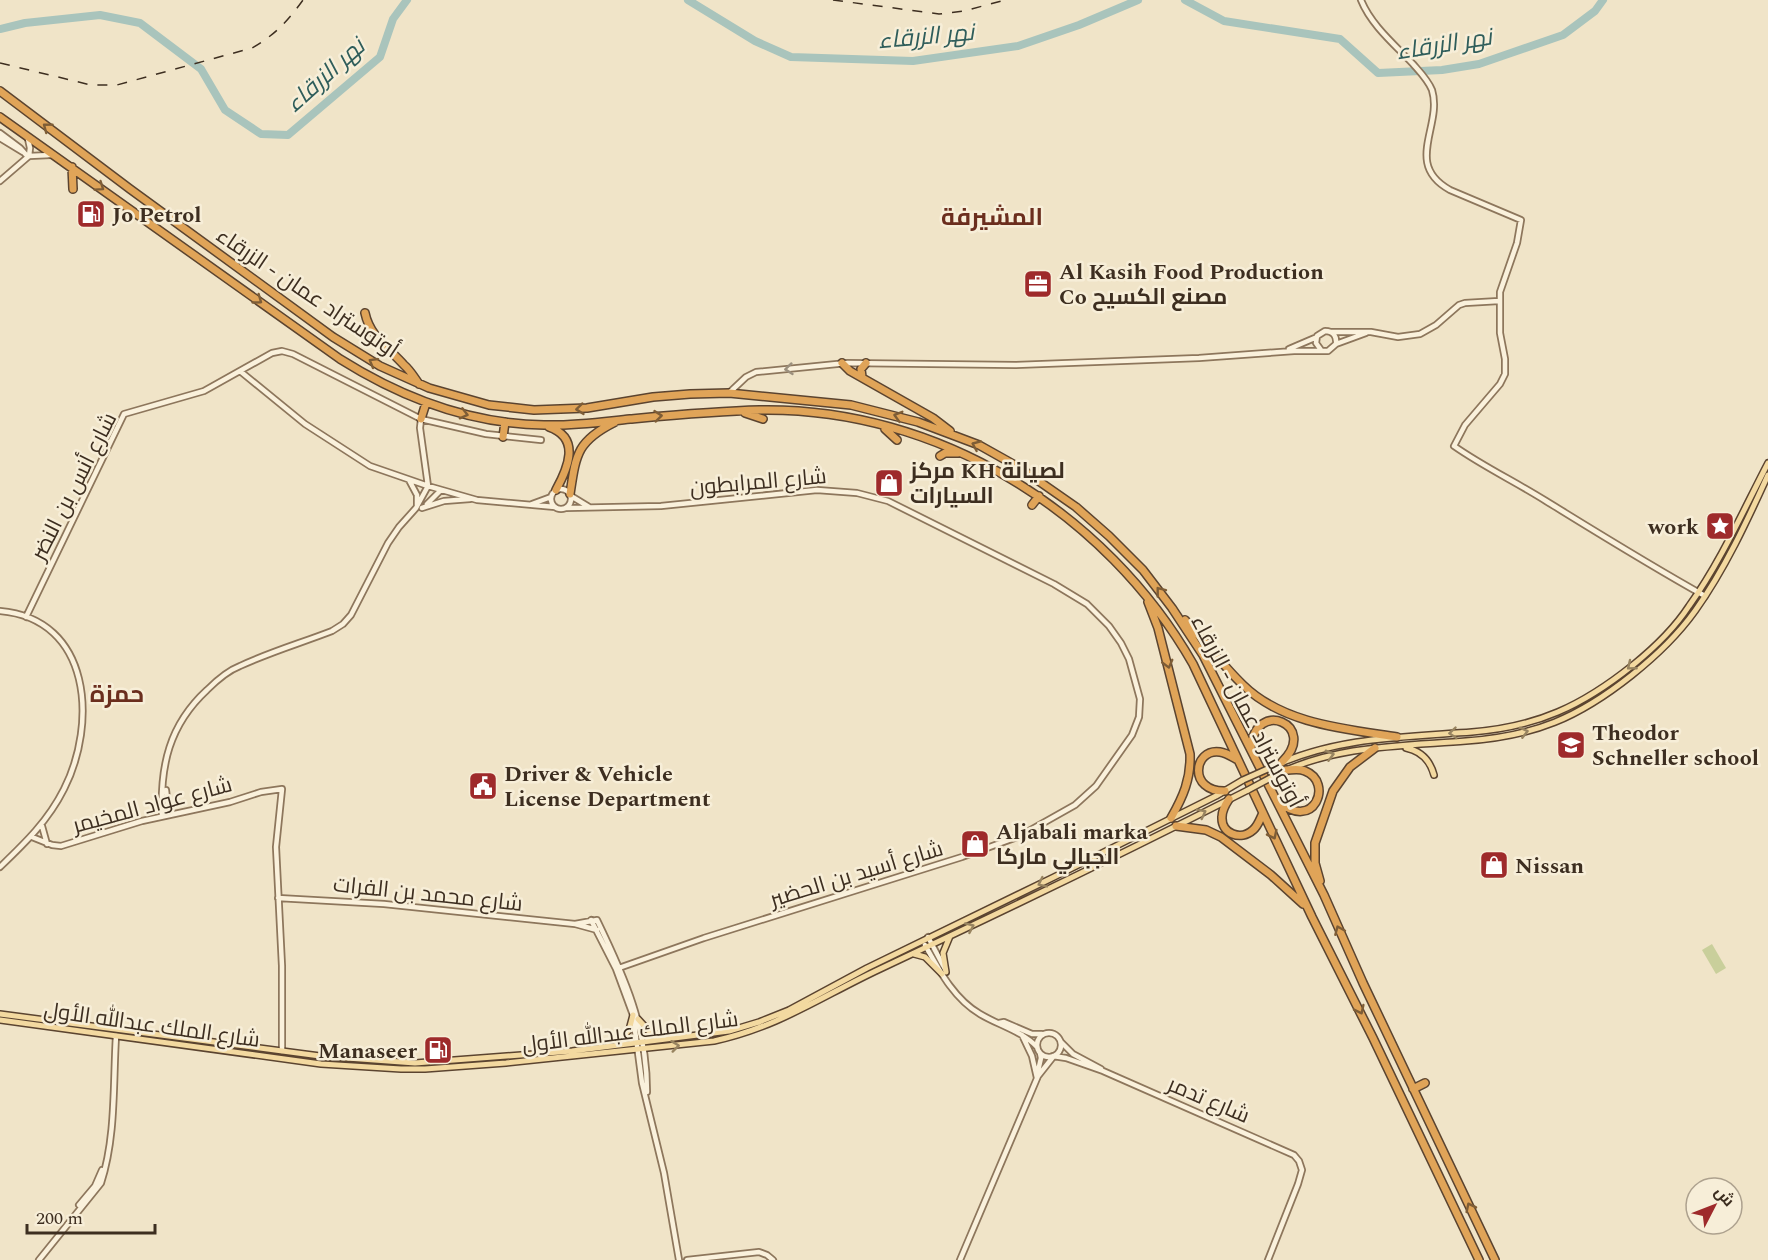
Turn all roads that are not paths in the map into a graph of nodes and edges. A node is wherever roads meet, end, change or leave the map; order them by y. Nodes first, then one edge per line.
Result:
1 (1361, 0) edge
2 (0, 92) edge
3 (0, 117) edge
4 (0, 133) edge
5 (27, 136) junction
6 (0, 138) edge
7 (27, 155) junction
8 (53, 155) junction
9 (72, 167) junction
10 (0, 181) edge
11 (73, 189) dead end
12 (1499, 301) junction
13 (365, 313) dead end
14 (1331, 332) junction
15 (1371, 332) junction
16 (1317, 337) junction
17 (1336, 344) junction
18 (1321, 350) junction
19 (1285, 351) junction
20 (842, 363) junction
21 (866, 363) junction
22 (240, 371) junction
23 (862, 377) junction
24 (740, 383) junction
25 (419, 384) junction
26 (729, 393) junction
27 (748, 395) junction
28 (426, 403) junction
29 (740, 411) junction
30 (421, 419) junction
31 (763, 419) dead end
32 (619, 420) junction
33 (505, 422) junction
34 (877, 424) junction
35 (544, 425) junction
36 (954, 435) junction
37 (503, 437) junction
38 (541, 440) dead end
39 (897, 440) dead end
40 (964, 454) junction
41 (940, 456) dead end
42 (1768, 463) edge
43 (1768, 475) edge
44 (407, 478) junction
45 (428, 486) junction
46 (441, 490) junction
47 (553, 493) junction
48 (570, 495) junction
49 (1039, 496) junction
50 (477, 500) junction
51 (532, 504) junction
52 (1032, 506) dead end
53 (555, 507) junction
54 (589, 507) junction
55 (419, 508) junction
56 (566, 508) junction
57 (1141, 590) junction
58 (1698, 592) junction
59 (1705, 596) junction
60 (1172, 608) junction
61 (0, 611) edge
62 (26, 617) junction
63 (1655, 646) junction
64 (1661, 651) junction
65 (1129, 658) joint
66 (1435, 735) junction
67 (1397, 737) junction
68 (1435, 744) junction
69 (1398, 746) junction
70 (1375, 748) junction
71 (1251, 751) junction
72 (1239, 761) junction
73 (1282, 762) junction
74 (1286, 770) junction
75 (1434, 775) dead end
76 (164, 778) junction
77 (1225, 791) junction
78 (1274, 797) junction
79 (1229, 799) junction
80 (1263, 813) junction
81 (169, 815) junction
82 (162, 816) junction
83 (1171, 818) junction
84 (41, 825) junction
85 (1176, 826) junction
86 (32, 837) junction
87 (47, 844) junction
88 (1105, 852) junction
89 (1109, 860) junction
90 (0, 867) edge
91 (1324, 895) junction
92 (278, 898) junction
93 (1308, 909) junction
94 (594, 920) junction
95 (575, 924) junction
96 (597, 930) junction
97 (950, 935) junction
98 (925, 938) junction
99 (929, 946) junction
100 (912, 954) junction
101 (618, 968) junction
102 (944, 973) junction
103 (790, 1013) junction
104 (0, 1014) edge
105 (636, 1017) junction
106 (0, 1020) edge
107 (999, 1023) junction
108 (1045, 1034) junction
109 (1022, 1035) junction
110 (116, 1036) junction
111 (670, 1039) junction
112 (1060, 1042) junction
113 (616, 1045) junction
114 (640, 1046) junction
115 (1037, 1047) junction
116 (282, 1051) junction
117 (1040, 1053) junction
118 (1053, 1057) junction
119 (1103, 1071) junction
120 (1038, 1077) junction
121 (1425, 1083) dead end
122 (1413, 1089) junction
123 (38, 1260) edge
124 (679, 1260) edge
125 (687, 1260) edge
126 (773, 1260) edge
127 (960, 1260) edge
128 (1268, 1260) edge
129 (1479, 1260) edge
130 (1495, 1260) edge

1 - 12 street
25 -> 2 highway, أوتوستراد عمان - الزرقاء
3 - 5 highway, أوتوستراد عمان - الزرقاء
4 - 7 street
5 - 7 street
5 - 8 highway, أوتوستراد عمان - الزرقاء
6 - 7 street
7 - 8 street
7 - 10 street
8 - 9 highway, أوتوستراد عمان - الزرقاء
9 - 11 highway
9 -> 28 highway, أوتوستراد عمان - الزرقاء
12 - 15 street
12 - 58 street
13 - 25 highway
14 - 15 street
14 - 16 street
14 - 17 street
15 - 17 street
16 - 18 street
16 - 19 street
17 - 18 street
18 - 19 street
19 - 21 street
20 - 21 street
20 - 23 highway
20 -> 24 street
21 - 23 highway
22 - 30 street, شارع أنس بن النضر
22 - 44 street
22 - 62 street, شارع أنس بن النضر
23 - 36 highway
24 - 26 street
24 - 27 street
26 -> 25 highway, أوتوستراد عمان - الزرقاء
26 - 27 highway, أوتوستراد عمان - الزرقاء
36 -> 27 highway, أوتوستراد عمان - الزرقاء
28 - 30 highway
28 -> 33 highway, أوتوستراد عمان - الزرقاء
29 - 31 highway
32 -> 29 highway, أوتوستراد عمان - الزرقاء
29 - 34 highway, أوتوستراد عمان - الزرقاء
30 - 37 street, شارع أنس بن النضر
30 - 45 street
32 - 35 highway, أوتوستراد عمان - الزرقاء
32 - 48 highway
33 - 35 highway, أوتوستراد عمان - الزرقاء
33 - 37 highway
34 - 39 highway
34 - 40 highway, أوتوستراد عمان - الزرقاء
35 - 47 highway
60 -> 36 highway, أوتوستراد عمان - الزرقاء
37 - 38 street, شارع أنس بن النضر
40 - 41 highway
40 - 49 highway, أوتوستراد عمان - الزرقاء
42 - 58 main road, شارع الملك عبدالله الأول
43 - 59 main road, شارع الملك عبدالله الأول
44 - 45 street
44 - 55 street
45 - 46 street
45 - 55 street
46 - 50 street
46 - 55 street
47 - 48 street
47 - 51 street
47 - 53 street
48 - 54 street
48 - 56 street
49 - 52 highway
49 - 57 highway, أوتوستراد عمان - الزرقاء
50 - 51 street
50 - 55 street
51 - 53 street
53 - 56 street
54 - 56 street, شارع المرابطون
54 - 65 street, شارع المرابطون
55 - 76 street
57 - 72 highway, أوتوستراد عمان - الزرقاء
57 -> 83 highway
58 - 59 street
58 - 63 main road, شارع الملك عبدالله الأول
59 - 64 main road, شارع الملك عبدالله الأول
60 - 67 highway
60 - 71 highway, أوتوستراد عمان - الزرقاء
61 - 62 street
62 - 84 street
63 - 64 main road
63 -> 66 main road, شارع الملك عبدالله الأول
68 -> 64 main road, شارع الملك عبدالله الأول
65 - 101 street, شارع أسيد بن الحضير
66 - 67 main road, شارع الملك عبدالله الأول
66 - 68 main road
67 - 73 main road, شارع الملك عبدالله الأول
68 - 69 main road, شارع الملك عبدالله الأول
69 - 70 main road, شارع الملك عبدالله الأول
69 - 75 main road
74 -> 70 main road, شارع الملك عبدالله الأول
70 - 91 highway
71 - 73 highway
71 - 78 highway, أوتوستراد عمان - الزرقاء
72 - 77 highway
72 - 80 highway, أوتوستراد عمان - الزرقاء
73 - 77 main road, شارع الملك عبدالله الأول, bridge
74 - 78 highway
74 - 79 main road, شارع الملك عبدالله الأول, bridge
76 - 81 street
76 - 82 street
77 - 83 main road, شارع الملك عبدالله الأول
78 - 91 highway, أوتوستراد عمان - الزرقاء
79 - 80 highway
85 -> 79 main road, شارع الملك عبدالله الأول
80 -> 93 highway, أوتوستراد عمان - الزرقاء
81 - 82 street, شارع عواد المخيمر
81 - 92 street, شارع عواد المخيمر
82 - 87 street, شارع عواد المخيمر
83 - 88 main road, شارع الملك عبدالله الأول
84 - 86 street
84 - 87 street
85 - 89 main road, شارع الملك عبدالله الأول
85 - 93 highway
86 - 87 street, شارع عواد المخيمر
86 - 90 street
88 - 89 main road
88 -> 98 main road, شارع الملك عبدالله الأول
97 -> 89 main road, شارع الملك عبدالله الأول
122 -> 91 highway, أوتوستراد عمان - الزرقاء
92 - 95 street, شارع محمد بن الفرات
92 - 116 street
93 -> 129 highway, أوتوستراد عمان - الزرقاء
94 - 95 street, شارع محمد بن الفرات
94 - 96 street
94 - 101 street
95 - 96 street, شارع محمد بن الفرات
96 - 101 street
97 - 99 main road, شارع الملك عبدالله الأول
97 - 102 main road
98 - 99 street
98 - 103 main road, شارع الملك عبدالله الأول
99 - 100 main road, شارع الملك عبدالله الأول
99 - 102 street
100 - 102 main road
100 - 103 main road, شارع الملك عبدالله الأول
101 - 105 street
102 - 107 street
103 - 111 main road, شارع الملك عبدالله الأول
114 -> 103 main road, شارع الملك عبدالله الأول
104 - 116 main road, شارع الملك عبدالله الأول
105 - 111 main road
105 - 113 main road
105 - 114 street
106 - 110 main road, شارع الملك عبدالله الأول
107 - 108 street
107 - 109 street
108 - 112 street
108 - 115 street
109 - 115 street
109 - 120 street
110 - 114 main road, شارع الملك عبدالله الأول
110 - 123 street
111 - 114 main road, شارع الملك عبدالله الأول
112 - 118 street
112 - 119 street, شارع تدمر
113 - 114 main road, شارع الملك عبدالله الأول
113 - 116 main road, شارع الملك عبدالله الأول
114 - 124 street
115 - 117 street
117 - 118 street
117 - 120 street
118 - 119 street, شارع تدمر
118 - 120 street
119 - 128 street, شارع تدمر
120 - 127 street
121 - 122 highway
130 -> 122 highway, أوتوستراد عمان - الزرقاء
125 - 126 street

